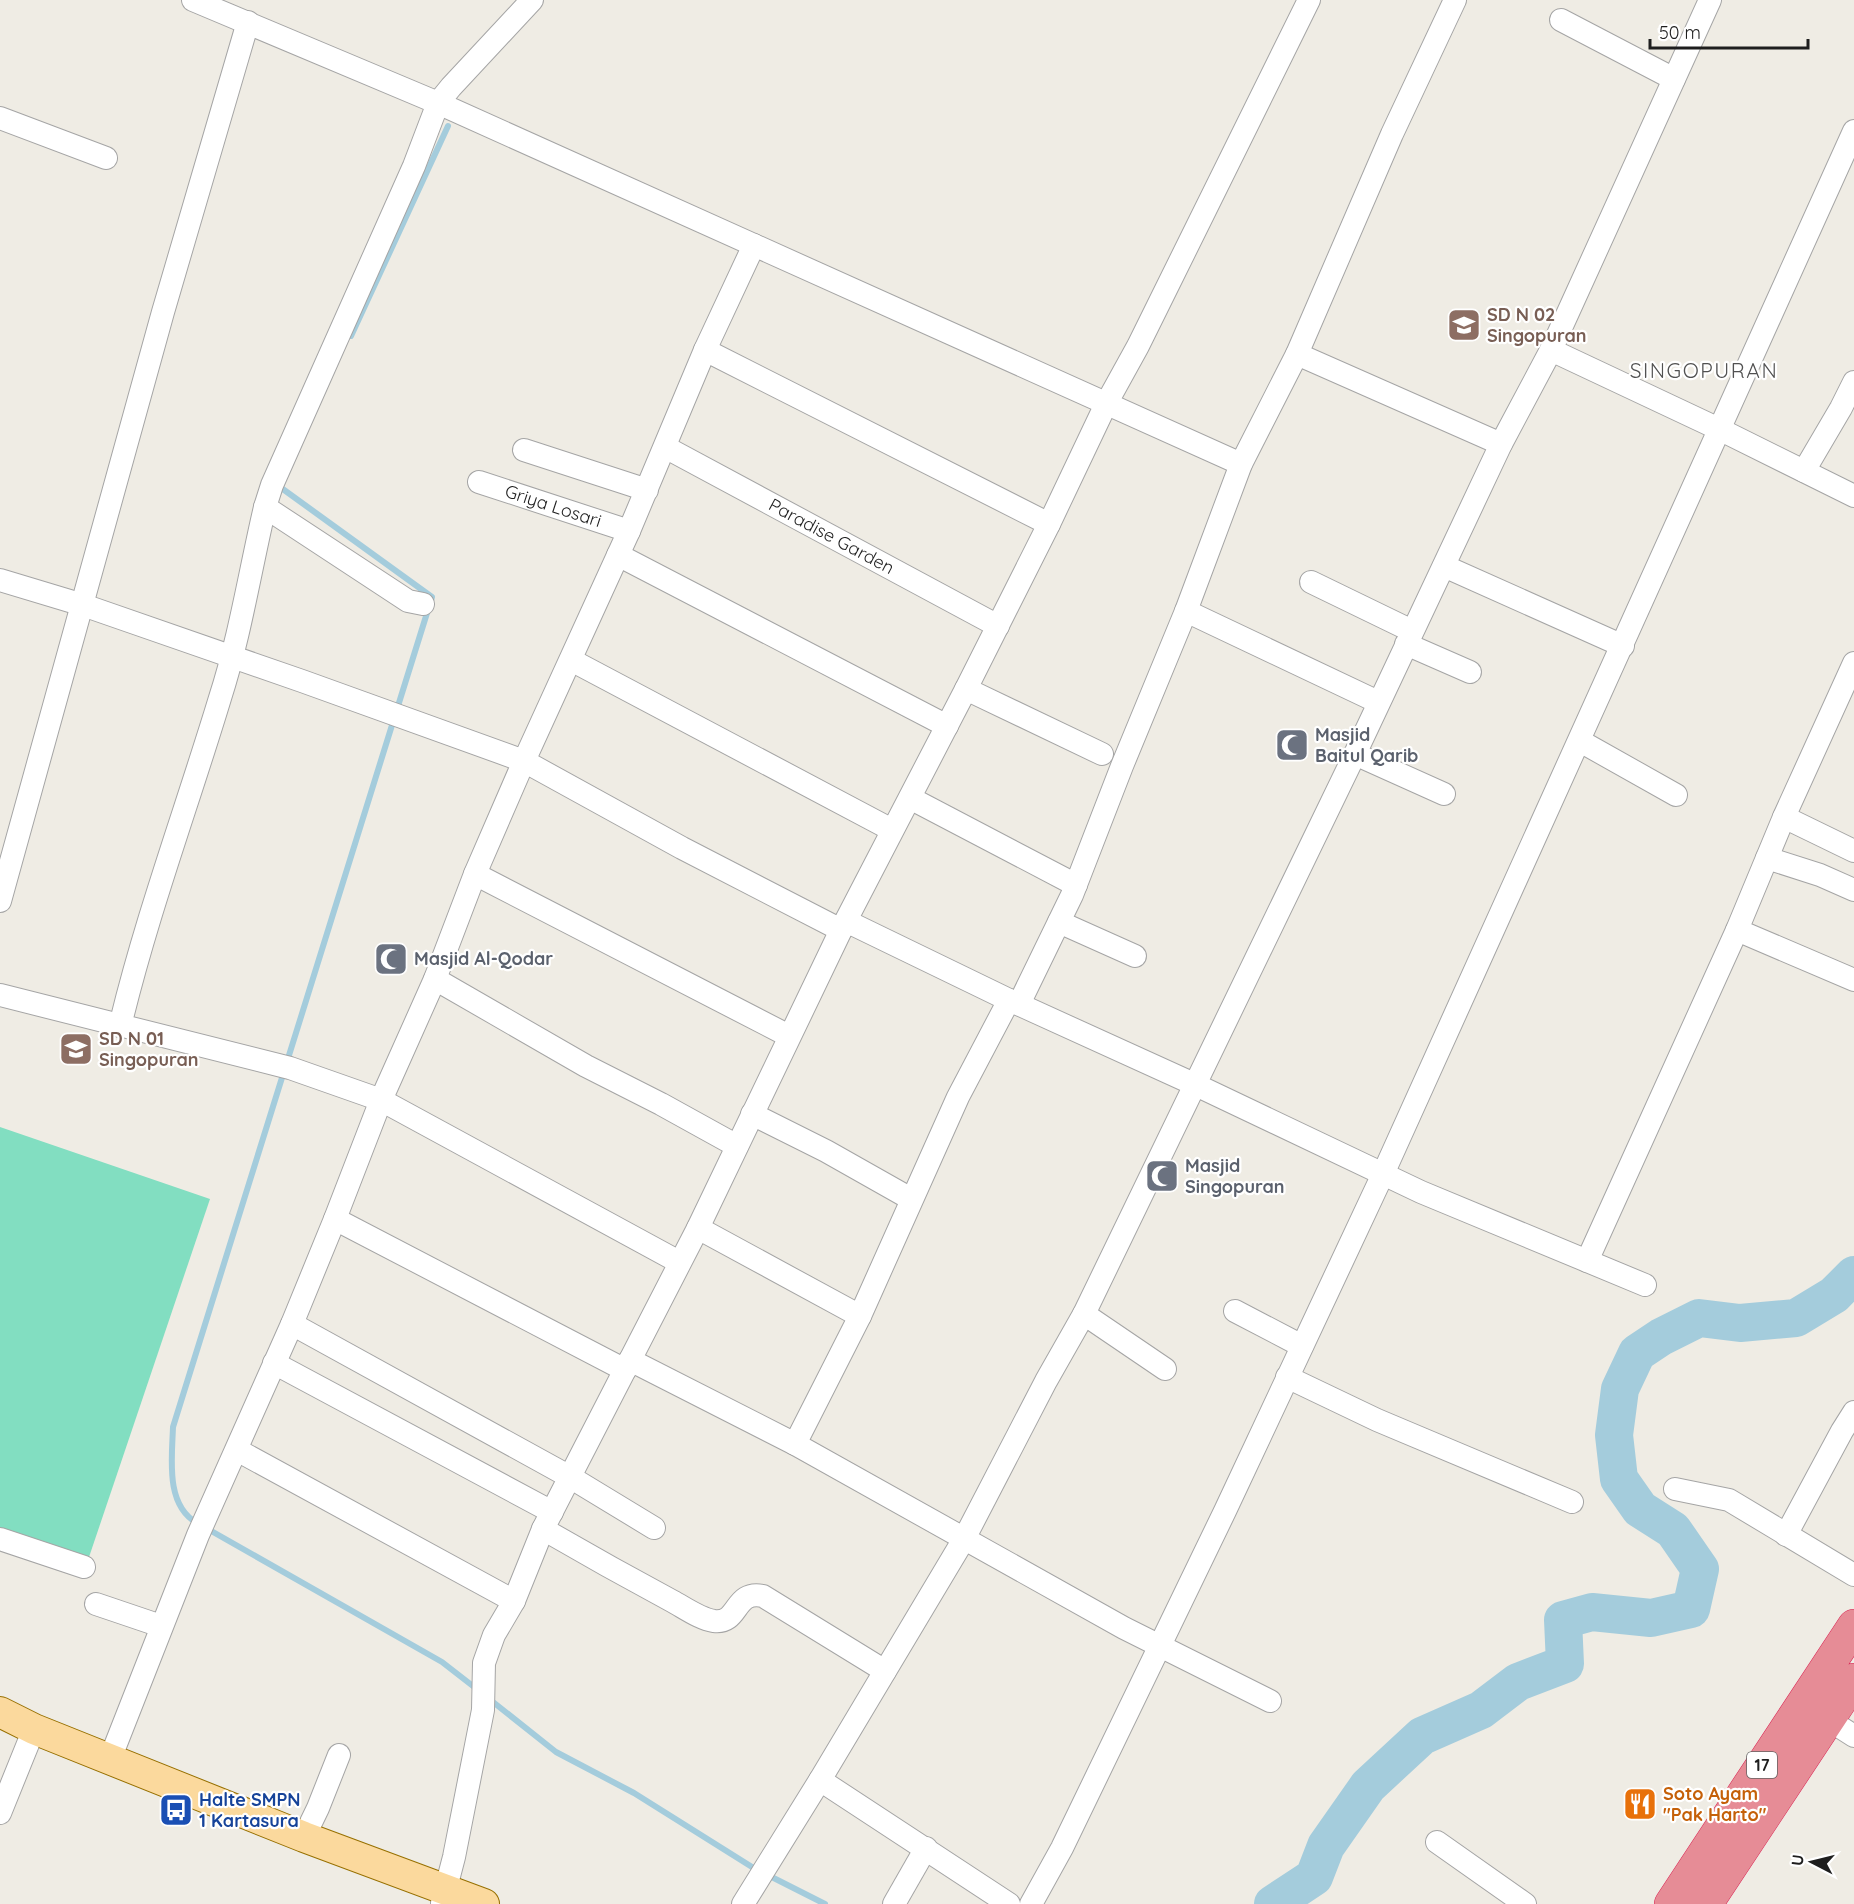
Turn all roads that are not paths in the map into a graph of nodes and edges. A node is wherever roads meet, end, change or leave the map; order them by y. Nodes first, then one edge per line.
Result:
1 (194, 0) edge
2 (532, 0) edge
3 (1310, 0) edge
4 (1455, 0) edge
5 (1710, 0) edge
6 (1561, 20) dead end
7 (248, 22) junction
8 (1674, 79) junction
9 (438, 103) junction
10 (0, 118) edge
11 (1854, 131) edge
12 (106, 158) dead end
13 (754, 245) junction
14 (705, 350) junction
15 (1551, 350) junction
16 (1297, 354) junction
17 (1854, 382) edge
18 (1106, 404) junction
19 (1721, 430) junction
20 (1501, 444) junction
21 (665, 447) junction
22 (524, 450) dead end
23 (1241, 464) junction
24 (1804, 471) junction
25 (479, 482) dead end
26 (647, 490) junction
27 (1854, 496) edge
28 (266, 507) junction
29 (1049, 524) junction
30 (629, 531) junction
31 (618, 555) junction
32 (1444, 566) junction
33 (0, 580) edge
34 (1311, 582) dead end
35 (423, 604) dead end
36 (83, 605) junction
37 (1186, 611) junction
38 (998, 626) junction
39 (1409, 637) junction
40 (1623, 646) junction
41 (232, 657) junction
42 (571, 660) junction
43 (1854, 663) edge
44 (1470, 672) dead end
45 (966, 689) junction
46 (1378, 702) junction
47 (947, 726) junction
48 (1580, 741) junction
49 (1102, 754) dead end
50 (1355, 754) junction
51 (524, 761) junction
52 (1444, 794) dead end
53 (1676, 795) dead end
54 (910, 798) junction
55 (1784, 817) junction
56 (892, 830) junction
57 (1854, 851) edge
58 (1767, 858) junction
59 (475, 874) junction
60 (1076, 885) junction
61 (1854, 891) edge
62 (0, 901) edge
63 (1059, 922) junction
64 (843, 925) junction
65 (1737, 930) junction
66 (1135, 956) dead end
67 (435, 978) junction
68 (1854, 980) edge
69 (0, 994) edge
70 (1014, 1002) junction
71 (120, 1026) junction
72 (789, 1036) junction
73 (1196, 1084) junction
74 (381, 1100) junction
75 (752, 1114) junction
76 (737, 1146) junction
77 (1383, 1174) junction
78 (911, 1199) junction
79 (335, 1219) junction
80 (698, 1228) junction
81 (1587, 1261) junction
82 (679, 1262) junction
83 (1645, 1285) dead end
84 (1235, 1311) dead end
85 (1084, 1314) junction
86 (860, 1316) junction
87 (292, 1324) junction
88 (1302, 1346) junction
89 (274, 1363) junction
90 (627, 1365) junction
91 (1165, 1369) dead end
92 (1287, 1377) junction
93 (1854, 1413) edge
94 (795, 1444) junction
95 (237, 1450) junction
96 (570, 1477) junction
97 (1675, 1489) dead end
98 (1572, 1502) dead end
99 (548, 1520) junction
100 (654, 1528) dead end
101 (1786, 1535) junction
102 (0, 1539) edge
103 (964, 1539) junction
104 (84, 1568) dead end
105 (1854, 1575) edge
106 (514, 1601) junction
107 (96, 1604) dead end
108 (161, 1626) junction
109 (1854, 1626) edge
110 (1158, 1646) junction
111 (885, 1671) junction
112 (1854, 1680) edge
113 (1270, 1701) dead end
114 (0, 1712) edge
115 (1841, 1728) edge
116 (34, 1729) junction
117 (339, 1755) dead end
118 (110, 1759) junction
119 (820, 1780) junction
120 (0, 1813) edge
121 (304, 1837) junction
122 (1437, 1842) dead end
123 (926, 1848) junction
124 (443, 1897) edge
125 (1672, 1903) edge
126 (484, 1904) edge
127 (743, 1904) edge
128 (894, 1904) edge
129 (1009, 1904) edge
130 (1031, 1904) edge
131 (1525, 1904) edge
132 (1706, 1904) edge

1 - 7 street
2 - 9 street
3 - 18 street
4 - 16 street
5 - 8 street
6 - 8 street
7 - 9 street
7 - 36 street
8 - 15 street
9 - 13 street
9 - 28 street
10 - 12 street
11 - 19 street
13 - 14 street
13 - 18 street
14 - 21 street
14 - 29 street
15 - 19 street
15 - 20 street
16 - 20 street
16 - 23 street
17 - 24 street
18 - 23 street
18 - 29 street
19 - 24 street
19 - 40 street
20 - 32 street
21 - 26 street
21 - 38 street, Paradise Garden
22 - 26 street
23 - 37 street
24 - 27 street
25 - 30 street, Griya Losari
26 - 30 street
28 - 35 street
28 - 41 street
29 - 38 street
30 - 31 street
31 - 42 street
31 - 47 street
32 - 39 street
32 - 40 street
33 - 36 street
34 - 39 street
36 - 41 street
36 - 62 street
37 - 46 street
37 - 60 street
38 - 45 street
39 - 44 street
39 - 46 street
40 - 48 street
41 - 51 street
41 - 71 street
42 - 51 street
42 - 56 street
43 - 55 street
45 - 47 street
45 - 49 street
46 - 50 street
47 - 54 street
48 - 53 street
48 - 77 street
50 - 52 street
50 - 73 street
51 - 59 street
51 - 64 street
54 - 56 street
54 - 60 street
55 - 57 street
55 - 58 street
56 - 64 street
58 - 61 street
58 - 65 street
59 - 67 street
59 - 72 street
60 - 63 street
63 - 66 street
63 - 70 street
64 - 70 street
64 - 72 street
65 - 68 street
65 - 81 street
67 - 74 street
67 - 76 street
69 - 71 street
70 - 73 street
70 - 78 street
71 - 74 street
72 - 75 street
73 - 77 street
73 - 85 street
74 - 79 street
74 - 82 street
75 - 76 street
75 - 78 street
76 - 80 street
77 - 81 street
77 - 88 street
78 - 86 street
79 - 87 street
79 - 90 street
80 - 82 street
80 - 86 street
81 - 83 street
82 - 90 street
84 - 88 street
85 - 91 street
85 - 103 street
86 - 94 street
87 - 89 street
87 - 96 street
88 - 92 street
89 - 95 street
89 - 99 street
90 - 94 street
90 - 96 street
92 - 98 street
92 - 110 street
93 - 101 street
94 - 103 street
95 - 106 street
95 - 108 street
96 - 99 street
96 - 100 street
97 - 101 street
99 - 106 street
99 - 111 street
101 - 105 street
102 - 104 street
103 - 110 street
103 - 111 street
106 - 124 street
107 - 108 street
108 - 118 street
109 - 125 highway, 17
110 - 113 street
110 - 130 street
111 - 119 street
112 - 115 highway, 17
114 - 116 main road
115 - 132 highway, 17
116 - 118 main road
116 - 120 street
117 - 121 street
118 - 121 main road
119 - 123 street
119 - 127 street
121 - 124 main road
122 - 131 street
123 - 128 street
123 - 129 street
124 - 126 main road

